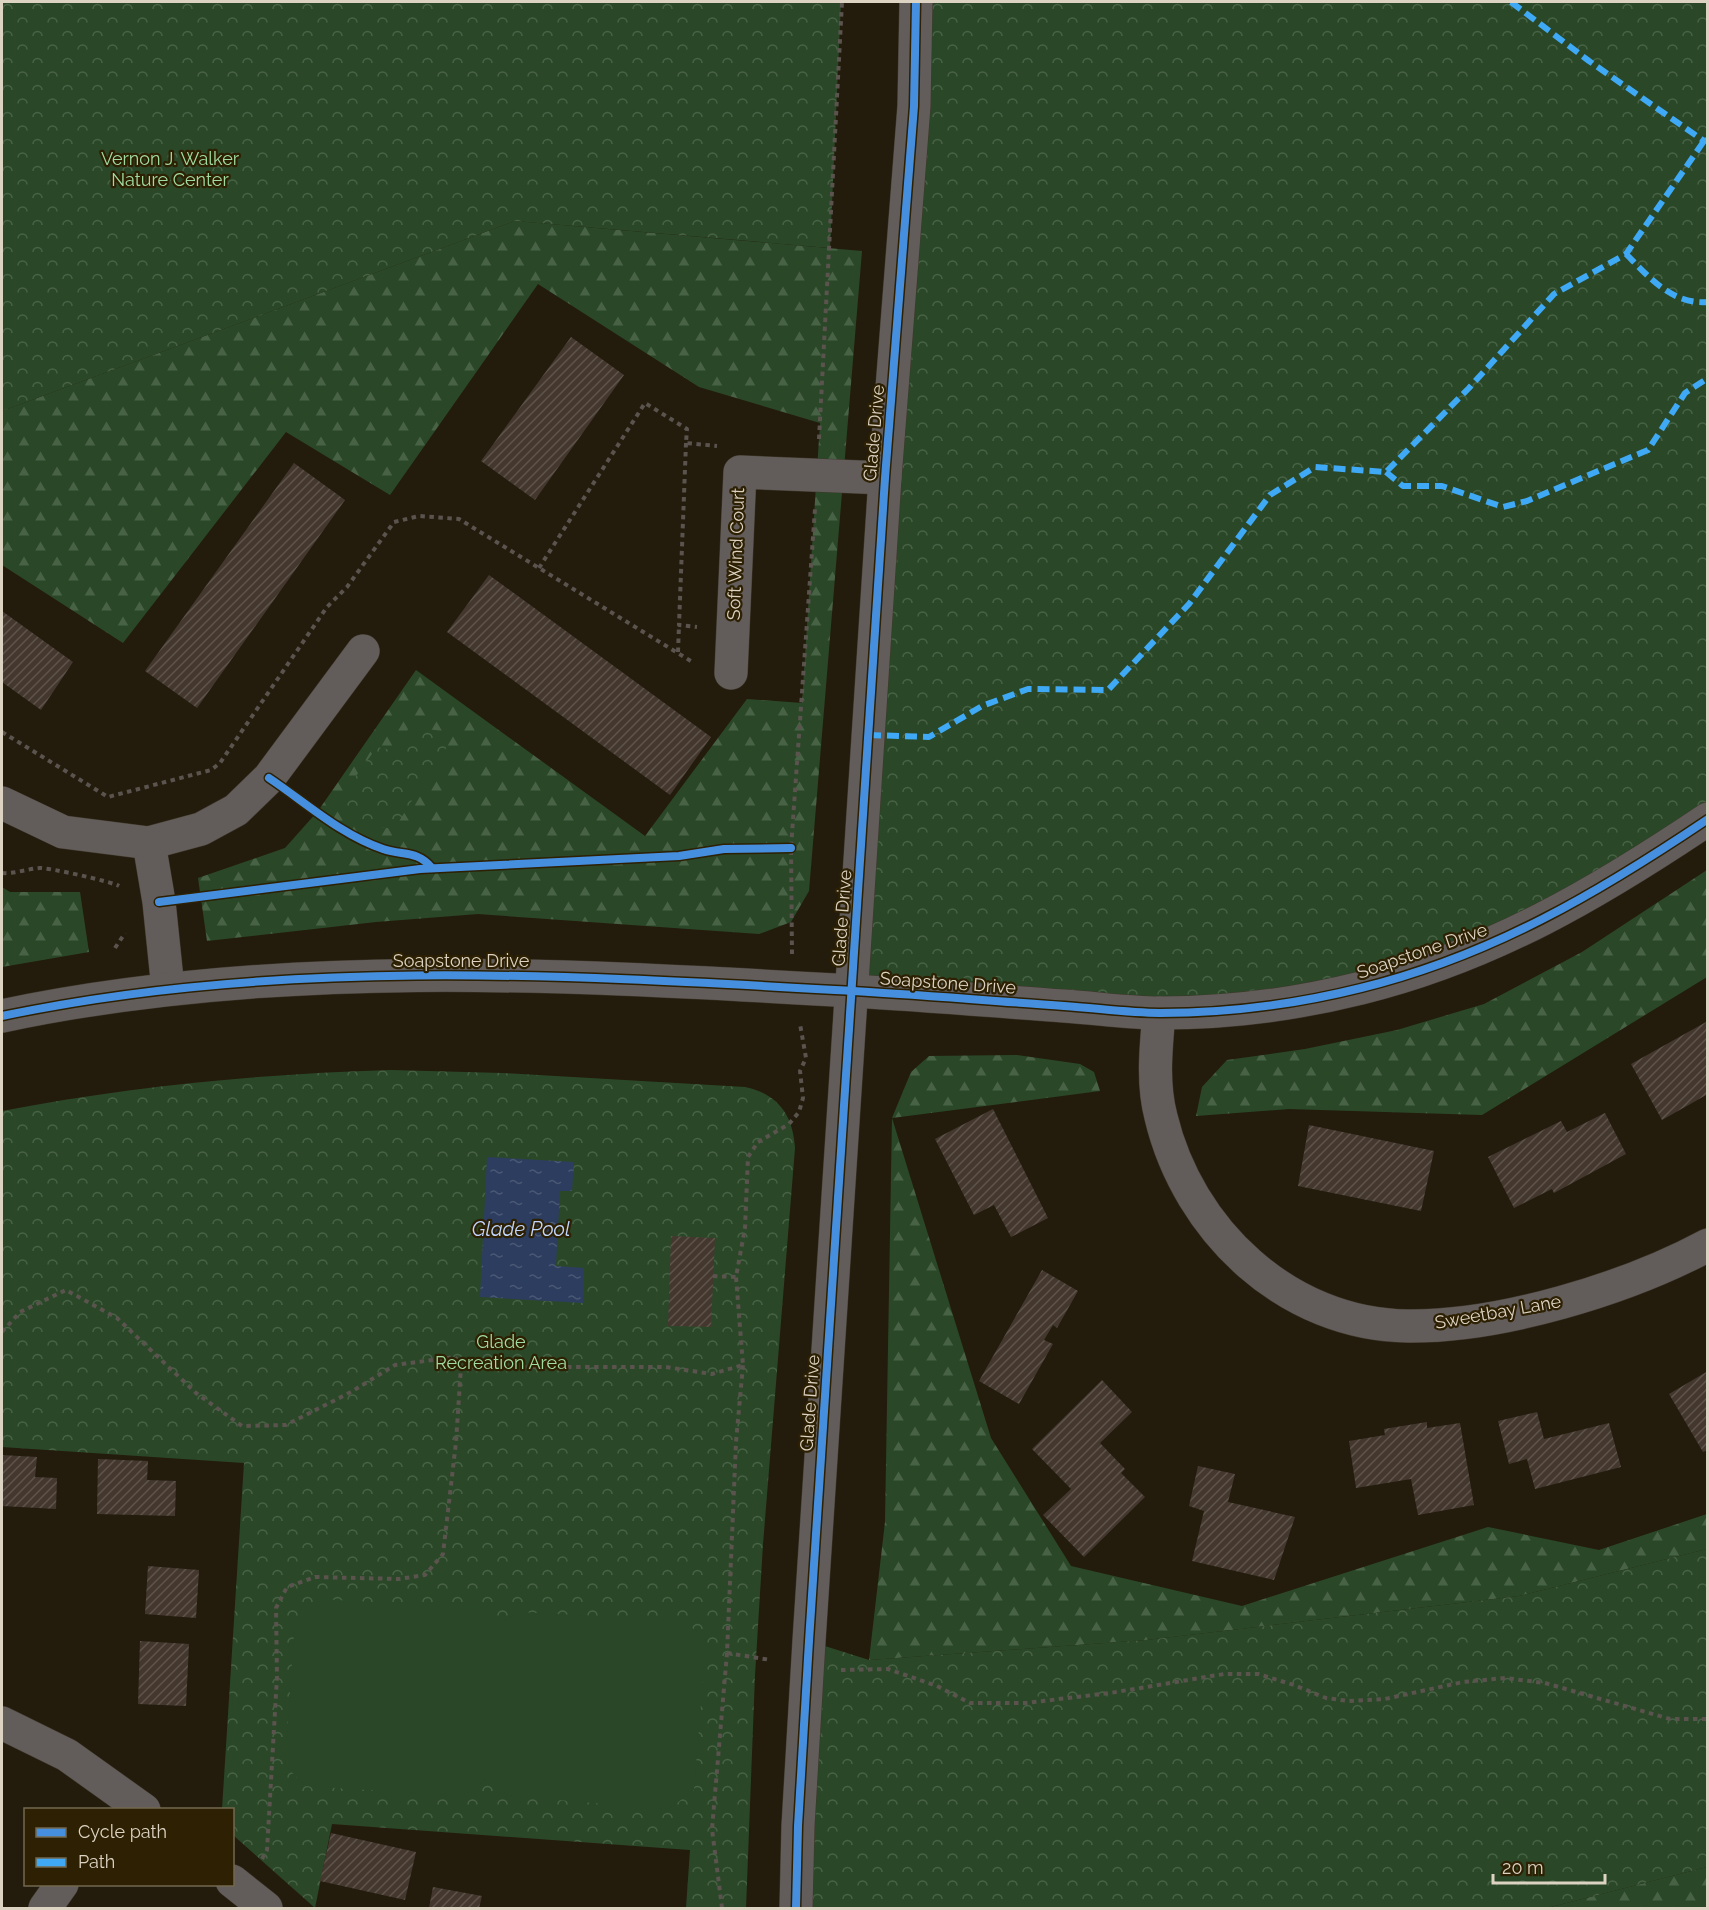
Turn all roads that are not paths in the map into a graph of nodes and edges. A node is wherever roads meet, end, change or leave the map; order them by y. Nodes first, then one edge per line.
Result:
1 (916, 2) edge
2 (885, 478) junction
3 (363, 651) dead end
4 (731, 673) dead end
5 (2, 803) edge
6 (1707, 819) edge
7 (149, 843) junction
8 (168, 989) junction
9 (852, 991) junction
10 (1159, 1013) junction
11 (2, 1016) edge
12 (1707, 1245) edge
13 (2, 1722) edge
14 (128, 1804) edge
15 (61, 1886) edge
16 (45, 1908) edge
17 (796, 1908) edge

1 - 2 street, Glade Drive
2 - 4 street, Soft Wind Court
2 - 9 street, Glade Drive
3 - 7 street
5 - 7 street
6 - 10 street, Soapstone Drive
7 - 8 street
8 - 9 street, Soapstone Drive
8 - 11 street, Soapstone Drive
9 - 10 street, Soapstone Drive
9 - 17 street, Glade Drive
10 - 12 street, Sweetbay Lane
13 - 14 street
15 - 16 street

